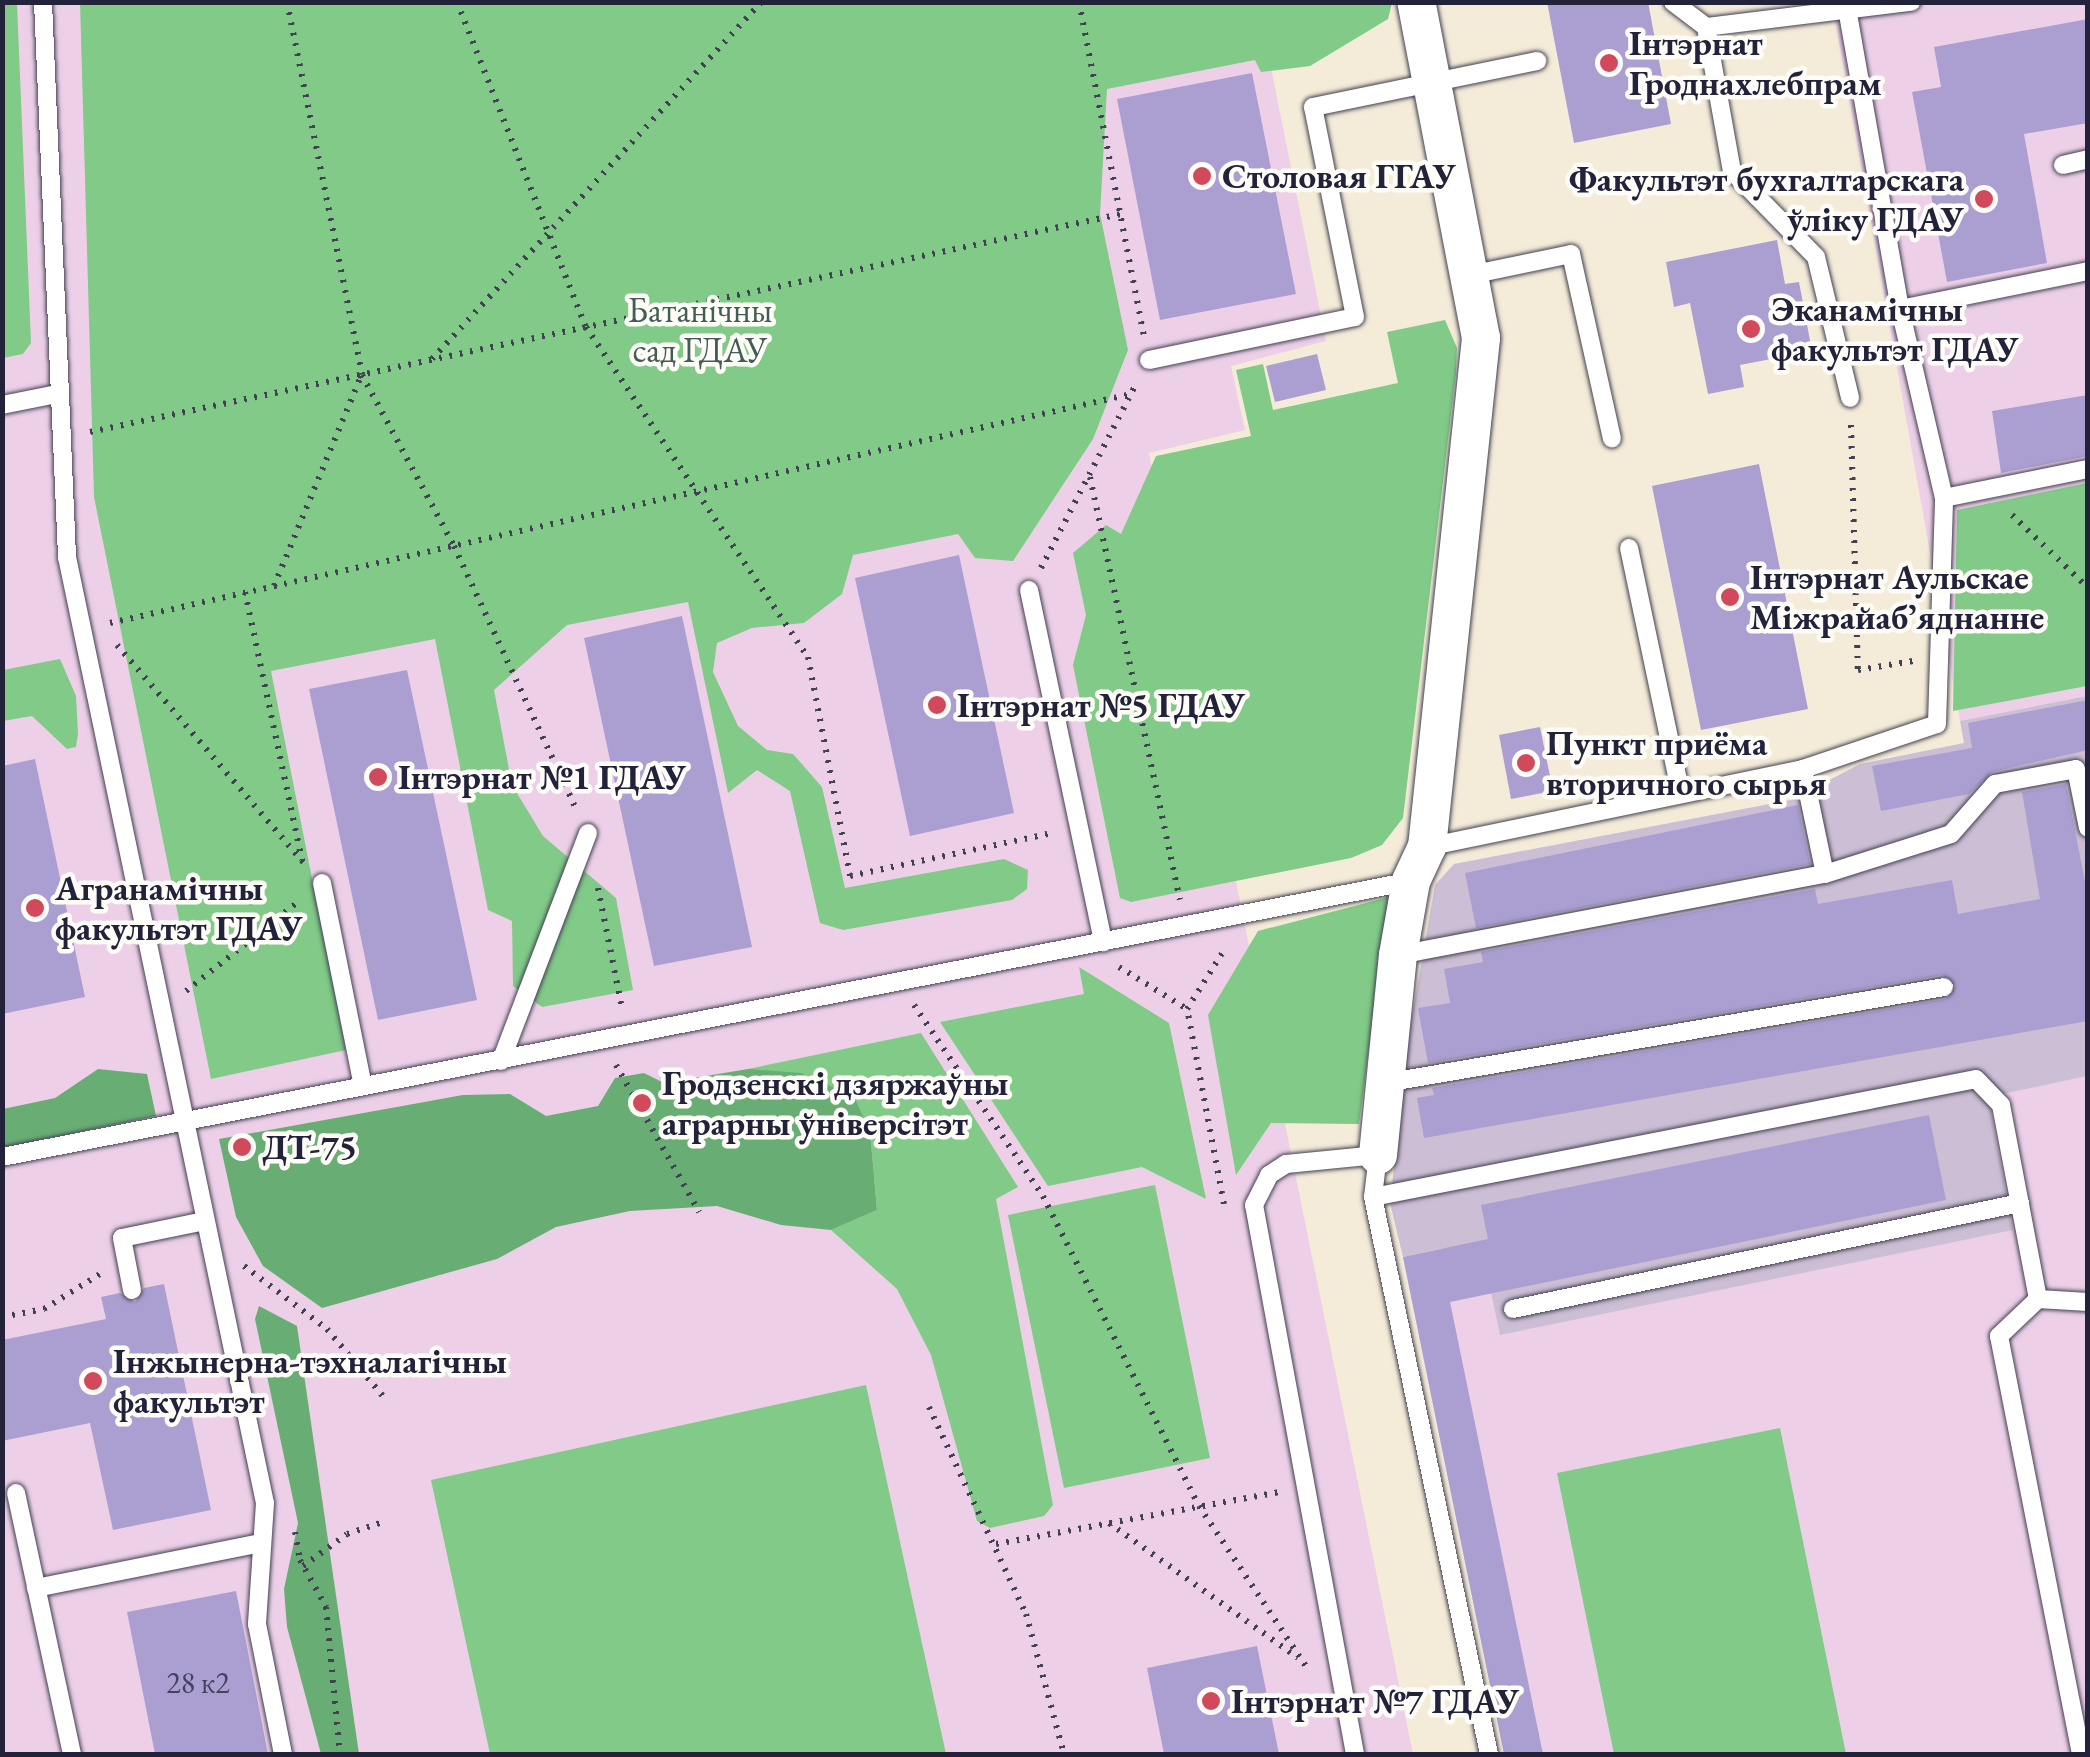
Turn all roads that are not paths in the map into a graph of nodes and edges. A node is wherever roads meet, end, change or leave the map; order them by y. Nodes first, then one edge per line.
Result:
1 (42, 2) edge
2 (1416, 2) edge
3 (1673, 2) edge
4 (1911, 2) edge
5 (1848, 14) junction
6 (1706, 27) junction
7 (1537, 61) dead end
8 (1432, 82) junction
9 (2088, 160) edge
10 (2063, 165) dead end
11 (2088, 271) edge
12 (1470, 275) junction
13 (1900, 309) junction
14 (1149, 360) road end
15 (57, 394) junction
16 (1850, 398) road end
17 (2, 405) edge
18 (1612, 439) dead end
19 (2088, 469) edge
20 (1944, 498) junction
21 (1629, 548) dead end
22 (1029, 590) road end
23 (1803, 769) junction
24 (1681, 794) junction
25 (2088, 828) edge
26 (588, 833) road end
27 (1419, 864) junction
28 (1824, 874) junction
29 (322, 883) road end
30 (1094, 944) junction
31 (1398, 955) junction
32 (1944, 986) dead end
33 (500, 1061) junction
34 (1386, 1083) junction
35 (363, 1086) junction
36 (183, 1120) junction
37 (1378, 1156) junction
38 (2, 1158) edge
39 (1373, 1197) junction
40 (2020, 1204) junction
41 (205, 1221) junction
42 (132, 1290) dead end
43 (2038, 1299) junction
44 (2088, 1302) edge
45 (1513, 1309) dead end
46 (16, 1493) dead end
47 (262, 1543) junction
48 (36, 1588) junction
49 (72, 1754) edge
50 (283, 1754) edge
51 (1355, 1754) edge
52 (1489, 1754) edge
53 (2081, 1754) edge

1 - 15 lane
2 - 8 street
3 - 6 lane
4 - 5 lane
5 - 6 lane
5 - 13 lane
6 - 16 lane
7 - 8 lane
8 - 12 street
8 - 14 lane
9 - 10 lane
11 - 13 lane
12 - 18 lane
12 - 27 street
13 - 20 lane
15 - 17 lane
15 - 36 lane
19 - 20 lane
20 - 23 lane
21 - 24 lane
22 - 30 lane
23 - 24 lane
23 - 28 lane
24 - 27 lane
25 - 28 lane
26 - 33 lane
27 - 30 lane
27 - 31 street
28 - 31 lane
29 - 35 lane
30 - 33 lane
31 - 34 street
32 - 34 lane
33 - 35 lane
34 - 37 street
35 - 36 lane
36 - 38 lane
36 - 41 lane
37 - 39 lane
37 - 51 lane
39 - 40 lane
39 - 52 lane
40 - 43 lane
40 - 45 lane
41 - 42 lane
41 - 47 lane
43 - 44 lane
43 - 53 lane
46 - 48 lane
47 - 48 lane
47 - 50 lane
48 - 49 lane

